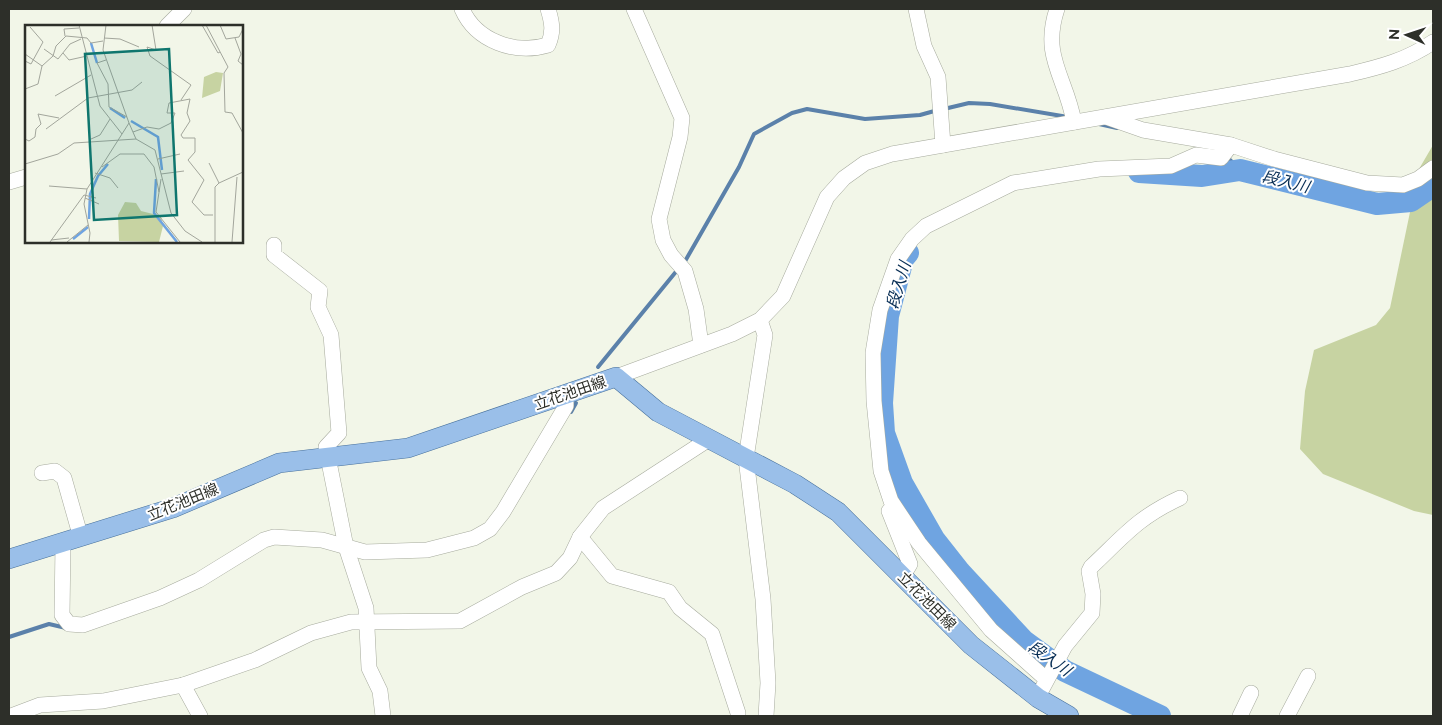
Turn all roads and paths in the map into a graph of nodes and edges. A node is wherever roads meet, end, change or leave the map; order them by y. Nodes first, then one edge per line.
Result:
1 (184, 9) edge
2 (462, 9) edge
3 (548, 9) edge
4 (634, 9) edge
5 (916, 9) edge
6 (1057, 9) edge
7 (168, 25) edge
8 (1433, 42) edge
9 (1105, 117) junction
10 (1074, 122) junction
11 (943, 145) junction
12 (1231, 145) junction
13 (1433, 168) edge
14 (25, 177) edge
15 (9, 182) edge
16 (274, 245) dead end
17 (760, 320) junction
18 (701, 345) junction
19 (616, 377) junction
20 (566, 394) junction
21 (709, 439) junction
22 (328, 457) junction
23 (746, 458) junction
24 (42, 473) dead end
25 (1180, 498) dead end
26 (891, 500) junction
27 (580, 537) junction
28 (72, 541) junction
29 (346, 547) junction
30 (9, 559) edge
31 (902, 577) junction
32 (367, 622) junction
33 (1308, 676) dead end
34 (1046, 679) junction
35 (183, 685) junction
36 (1252, 693) dead end
37 (1038, 698) junction
38 (738, 713) dead end
39 (19, 715) edge
40 (200, 716) edge
41 (383, 716) edge
42 (766, 716) edge
43 (1069, 716) edge
44 (1240, 716) edge
45 (1287, 716) edge

1 - 7 street
2 - 3 street
4 - 18 street
5 - 11 street
6 - 10 street
8 - 9 street
9 - 10 street
9 - 12 street
10 - 11 street
11 - 17 street
12 - 13 street
12 - 26 street
14 - 15 street
16 - 22 street
17 - 18 street
17 - 23 street
18 - 19 street
19 - 20 main road, 立花池田線
19 - 21 main road, 立花池田線
20 - 22 main road, 立花池田線
20 - 29 street
21 - 23 main road, 立花池田線
21 - 27 street
22 - 28 main road, 立花池田線
22 - 29 street
23 - 31 main road, 立花池田線
23 - 42 street
24 - 28 street
25 - 34 street
26 - 31 street
26 - 34 street
27 - 32 street
27 - 38 street
28 - 29 street
28 - 30 main road, 立花池田線
29 - 32 street
31 - 37 main road, 立花池田線
32 - 35 street
32 - 41 street
33 - 45 street
34 - 37 street
35 - 39 street
35 - 40 street
36 - 44 street
37 - 43 main road, 立花池田線

